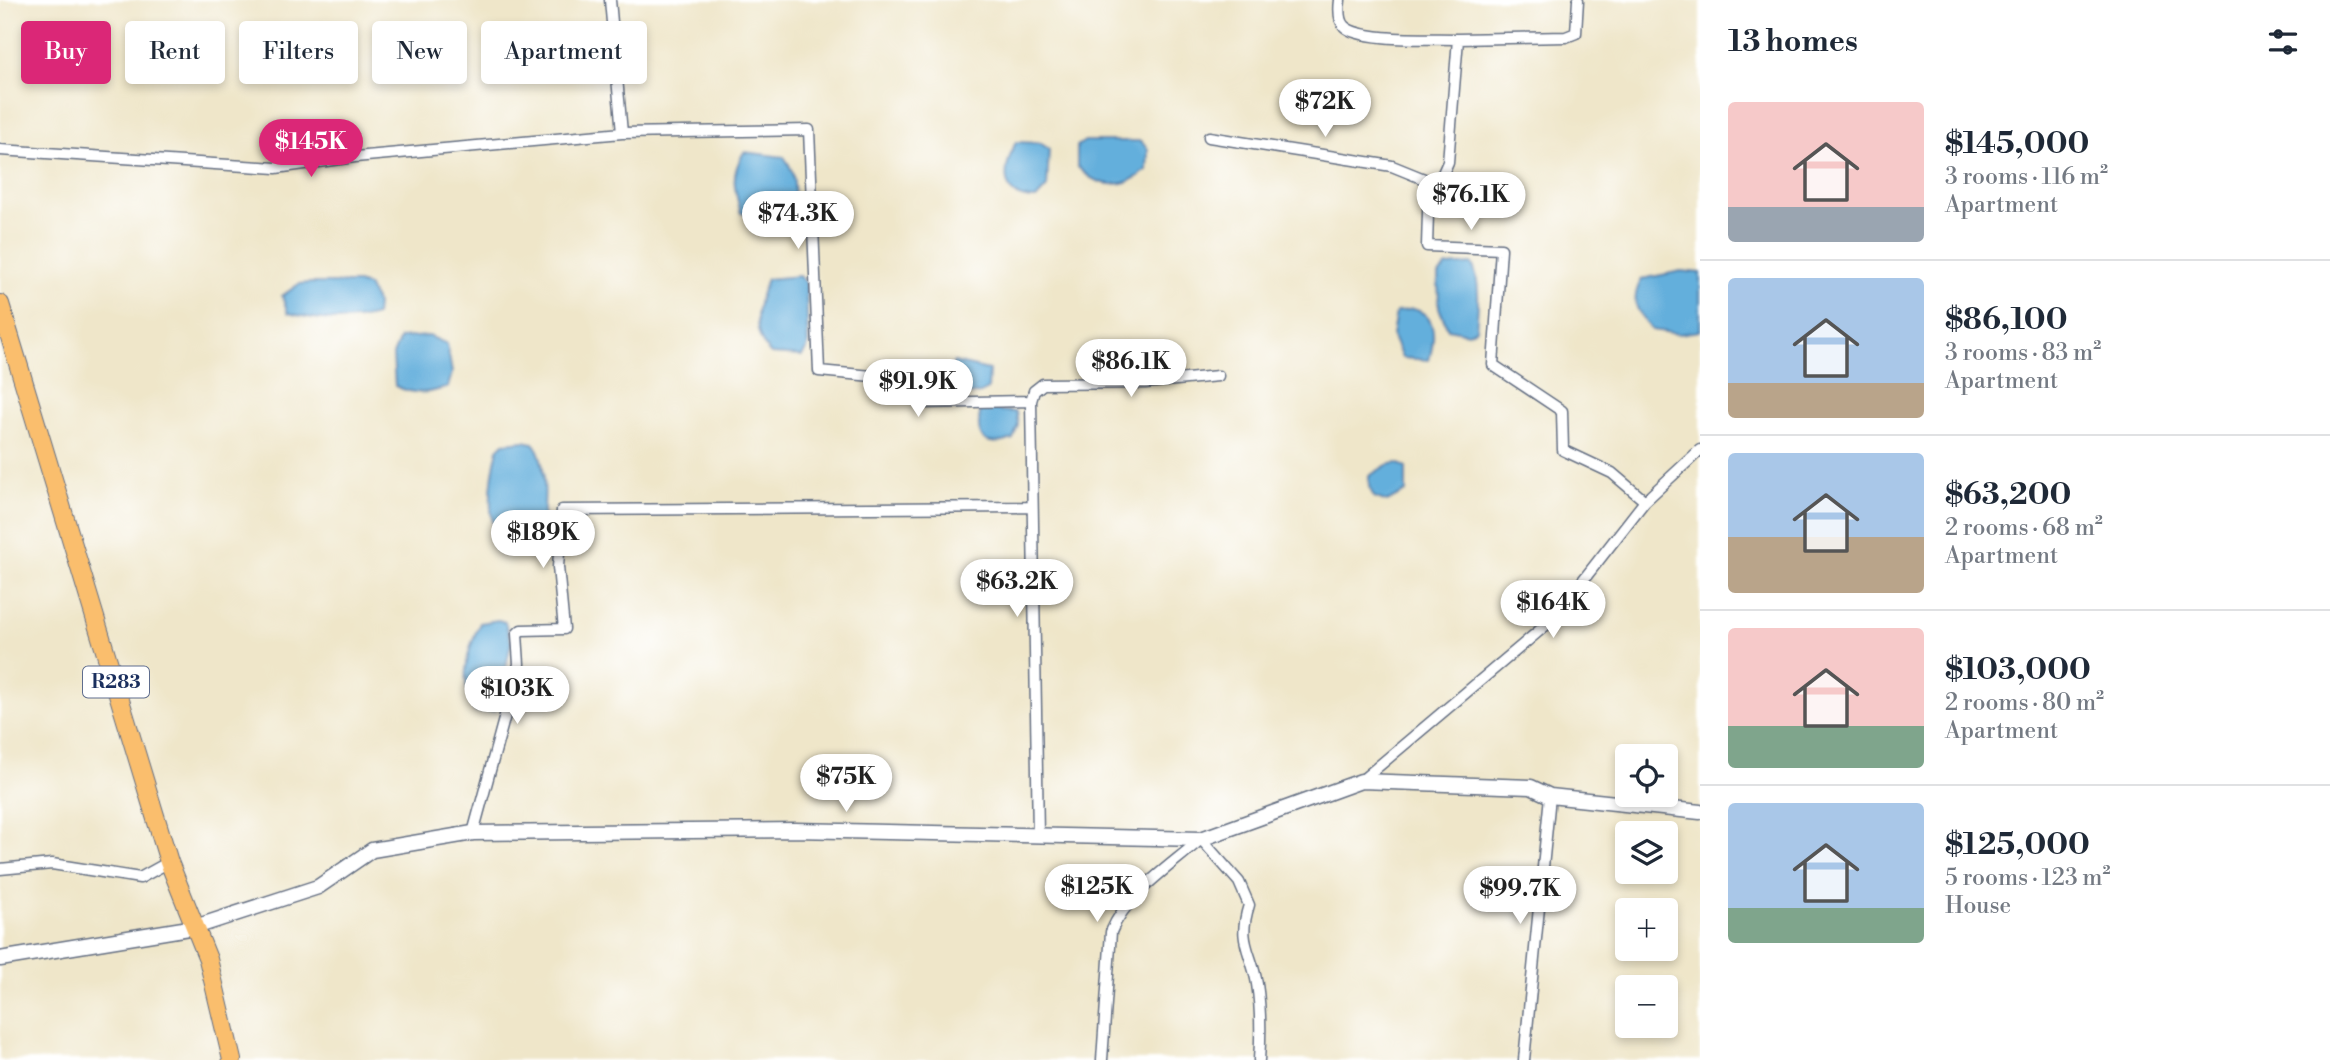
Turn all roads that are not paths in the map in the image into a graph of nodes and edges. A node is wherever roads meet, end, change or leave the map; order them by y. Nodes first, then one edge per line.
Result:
1 (610, 0) edge
2 (1340, 0) edge
3 (1578, 0) edge
4 (1458, 39) junction
5 (622, 133) junction
6 (1209, 137) dead end
7 (0, 150) edge
8 (1429, 181) junction
9 (0, 304) edge
10 (1218, 376) dead end
11 (1031, 401) junction
12 (1700, 450) edge
13 (1645, 501) junction
14 (1031, 507) junction
15 (1361, 781) junction
16 (1550, 796) junction
17 (1700, 812) edge
18 (473, 833) junction
19 (1038, 836) junction
20 (1201, 839) junction
21 (169, 862) junction
22 (0, 869) edge
23 (195, 927) junction
24 (0, 958) edge
25 (232, 1060) edge
26 (1102, 1060) edge
27 (1259, 1060) edge
28 (1524, 1060) edge

1 - 5 street
2 - 4 street
3 - 4 street
4 - 8 street
5 - 7 street
5 - 11 street
6 - 8 street
8 - 13 street
9 - 21 main road, R283
10 - 11 street
11 - 14 street
12 - 13 street
13 - 15 street
14 - 18 street
14 - 19 street
15 - 16 street
15 - 20 street
16 - 17 street
16 - 28 street
18 - 19 street
18 - 23 street
19 - 20 street
20 - 26 street
20 - 27 street
21 - 22 street
21 - 23 main road, R283
23 - 24 street
23 - 25 main road, R283

